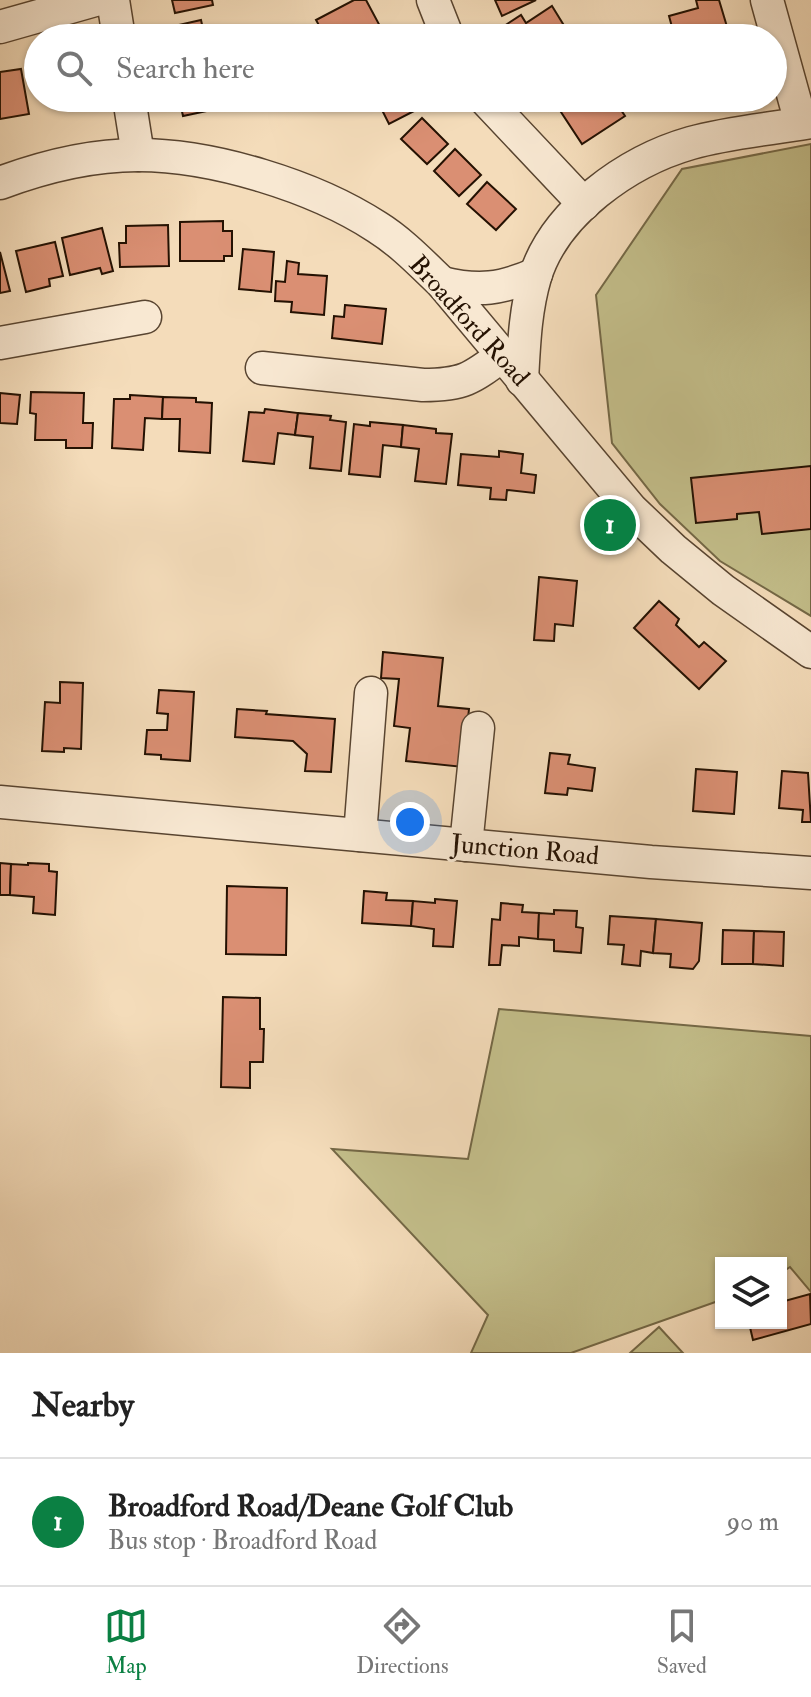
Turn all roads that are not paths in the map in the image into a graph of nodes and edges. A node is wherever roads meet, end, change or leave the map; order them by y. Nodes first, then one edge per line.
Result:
1 (95, 0) edge
2 (113, 0) edge
3 (433, 0) edge
4 (767, 0) edge
5 (117, 24) edge
6 (442, 24) edge
7 (775, 24) edge
8 (0, 27) edge
9 (787, 63) edge
10 (131, 112) edge
11 (497, 112) edge
12 (806, 123) edge
13 (138, 155) junction
14 (0, 183) edge
15 (584, 204) junction
16 (536, 274) junction
17 (442, 283) junction
18 (145, 317) dead end
19 (0, 343) edge
20 (262, 368) dead end
21 (512, 368) junction
22 (811, 652) edge
23 (371, 693) dead end
24 (478, 728) dead end
25 (0, 802) edge
26 (360, 835) junction
27 (466, 845) junction
28 (811, 873) edge

1 - 8 street
2 - 5 street
3 - 6 street
4 - 7 street
9 - 12 street
10 - 13 street
11 - 15 street
12 - 15 street
13 - 14 street, Broadford Road
13 - 17 street, Broadford Road
15 - 16 street
16 - 17 street
16 - 21 street
17 - 21 street, Broadford Road
18 - 19 street
20 - 21 street
21 - 22 street, Broadford Road
23 - 26 street
24 - 27 street
25 - 26 street, Junction Road
26 - 27 street, Junction Road
27 - 28 street, Junction Road

